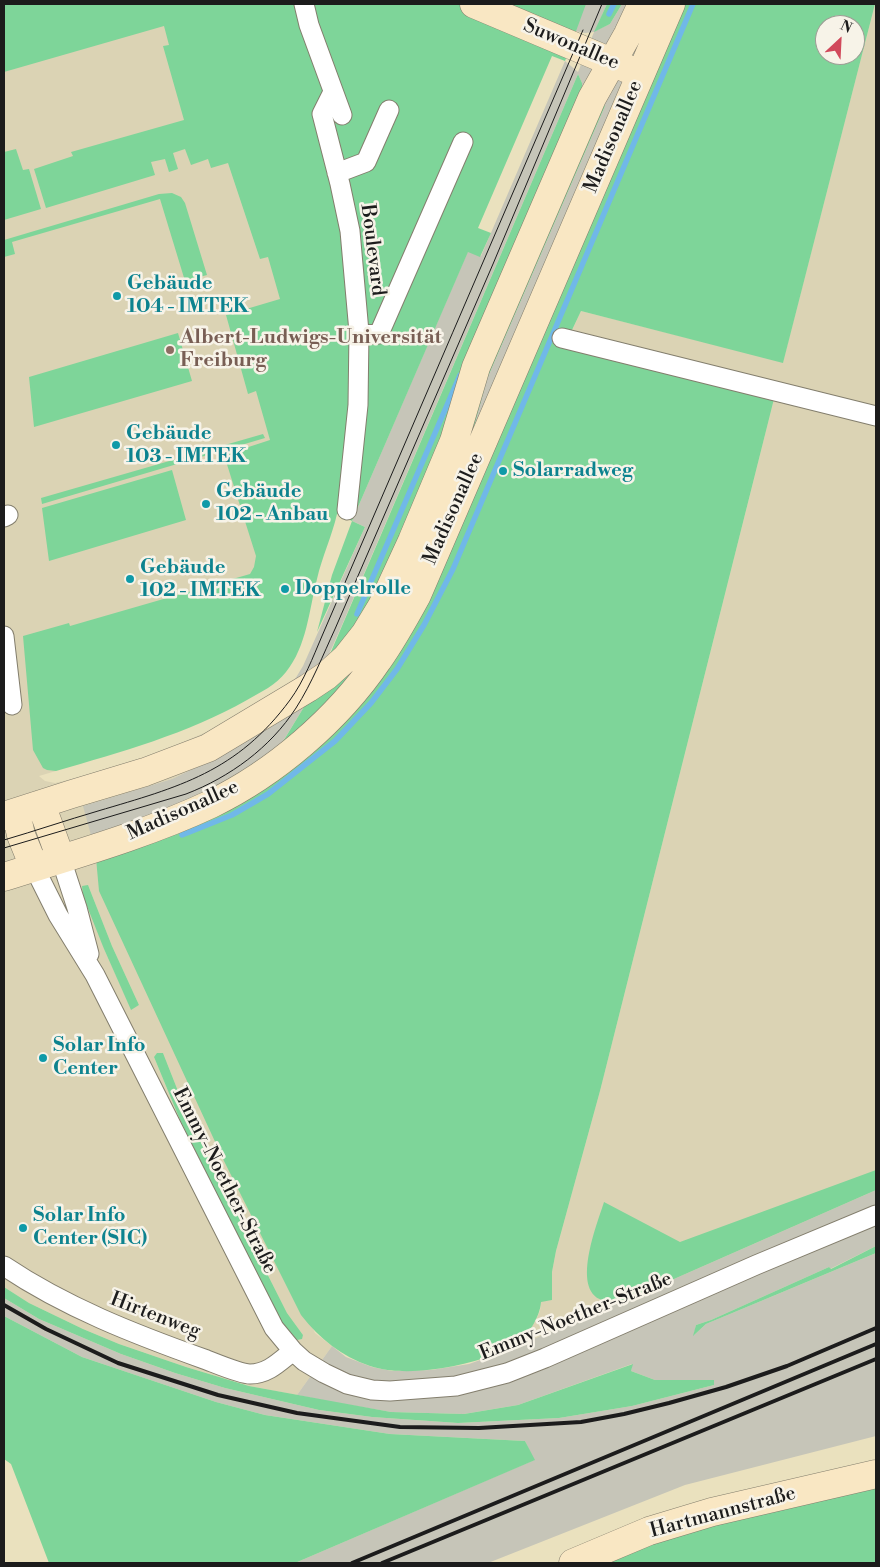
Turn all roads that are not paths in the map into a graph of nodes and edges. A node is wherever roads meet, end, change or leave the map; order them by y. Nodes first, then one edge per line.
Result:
1 (304, 4) edge
2 (474, 4) edge
3 (642, 4) edge
4 (671, 4) edge
5 (612, 63) junction
6 (640, 75) junction
7 (333, 92) junction
8 (390, 110) dead end
9 (342, 115) dead end
10 (463, 142) dead end
11 (337, 172) junction
12 (359, 335) junction
13 (562, 338) dead end
14 (876, 416) edge
15 (347, 510) dead end
16 (4, 636) edge
17 (12, 705) dead end
18 (41, 804) junction
19 (10, 814) edge
20 (60, 859) junction
21 (34, 867) junction
22 (4, 877) edge
23 (95, 975) junction
24 (876, 1215) edge
25 (4, 1266) edge
26 (293, 1351) junction
27 (876, 1474) edge
28 (573, 1563) edge

1 - 7 street
2 - 5 main road, Suwonallee
3 - 5 main road, Madisonallee
4 - 6 main road, Madisonallee
5 - 6 main road, Suwonallee
5 - 18 main road, Madisonallee
6 - 20 main road, Madisonallee
7 - 9 street
7 - 11 street, Boulevard
8 - 11 street
10 - 12 street
11 - 12 street, Boulevard
12 - 15 street, Boulevard
13 - 14 street
16 - 17 street
18 - 19 main road, Madisonallee
18 - 20 main road
19 - 21 main road
20 - 21 main road, Madisonallee
20 - 23 street, Emmy-Noether-Straße
21 - 22 main road, Madisonallee
21 - 23 street, Emmy-Noether-Straße
23 - 26 street, Emmy-Noether-Straße
24 - 26 street, Emmy-Noether-Straße
25 - 26 street, Hirtenweg
27 - 28 main road, Hartmannstraße

